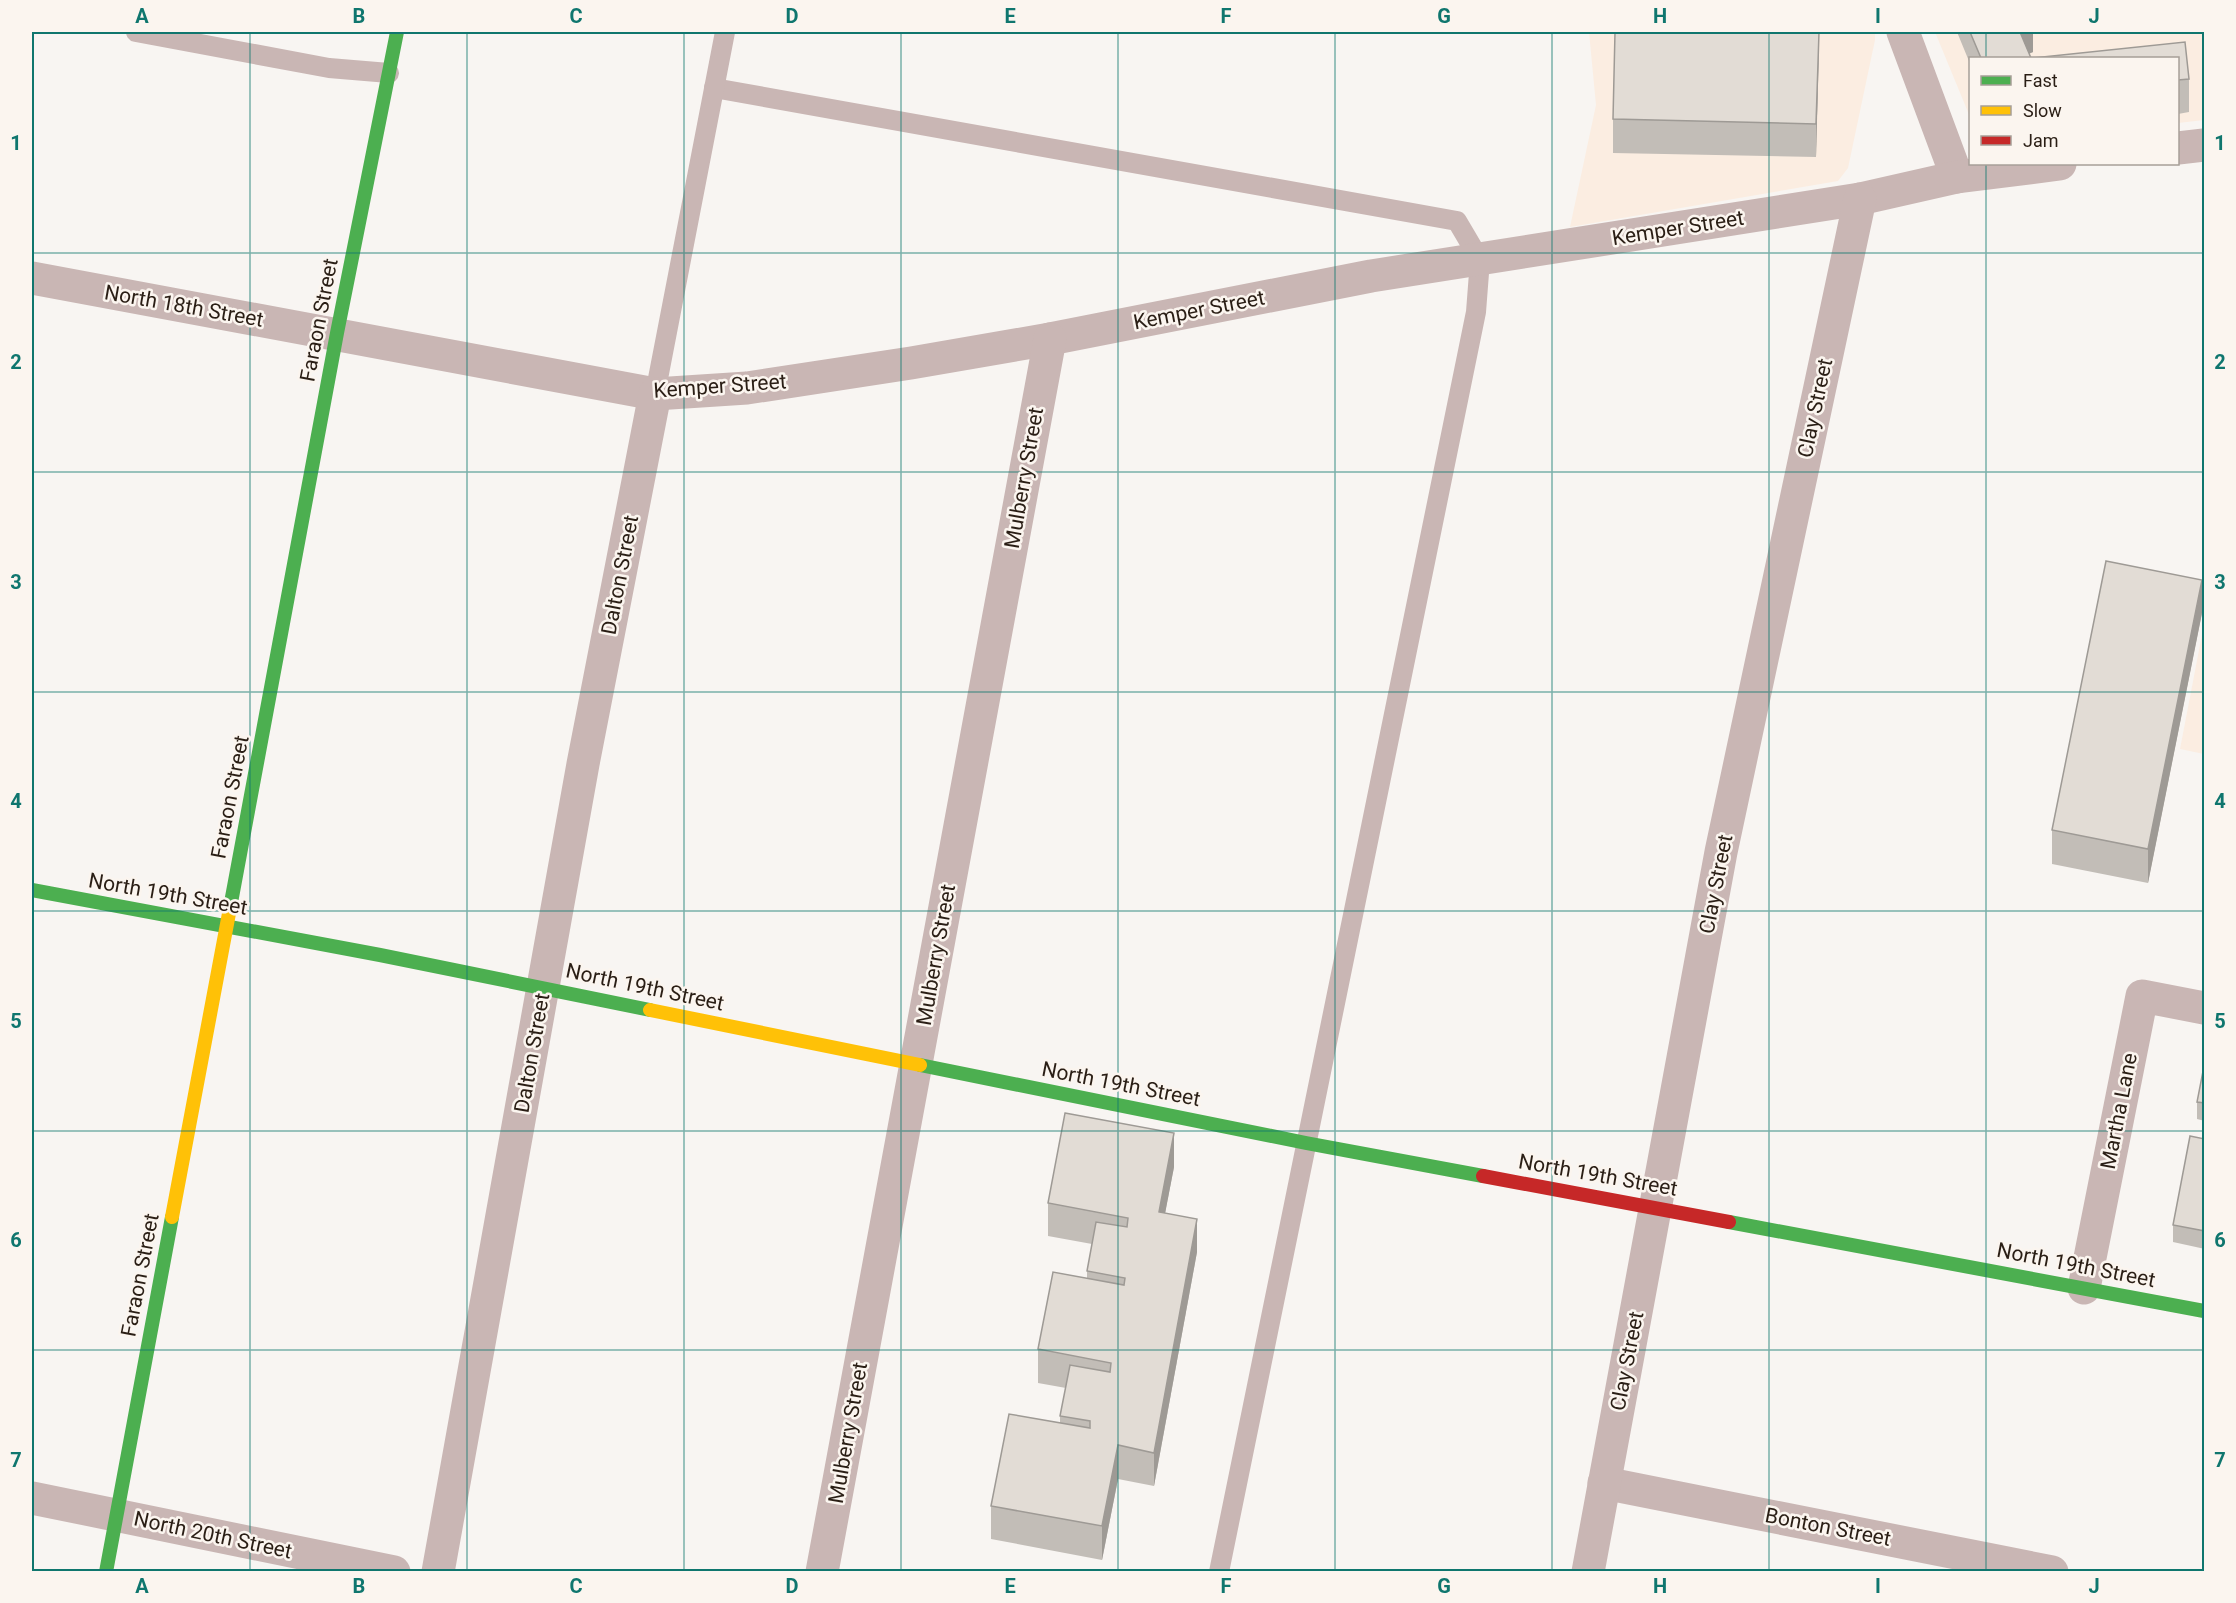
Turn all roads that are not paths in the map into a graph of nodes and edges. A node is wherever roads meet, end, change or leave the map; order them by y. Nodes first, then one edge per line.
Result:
1 (136, 32) edge
2 (397, 32) edge
3 (725, 32) edge
4 (1903, 32) edge
5 (389, 73) junction
6 (714, 88) junction
7 (2205, 145) edge
8 (2179, 148) edge
9 (2052, 165) edge
10 (1957, 177) junction
11 (1860, 199) junction
12 (1480, 260) junction
13 (32, 278) edge
14 (337, 333) junction
15 (1050, 339) junction
16 (655, 394) junction
17 (32, 890) edge
18 (227, 926) junction
19 (544, 988) junction
20 (2205, 1008) edge
21 (916, 1064) junction
22 (1306, 1143) junction
23 (1656, 1207) junction
24 (2084, 1288) junction
25 (2205, 1311) edge
26 (1604, 1483) junction
27 (32, 1498) edge
28 (117, 1515) junction
29 (106, 1572) edge
30 (394, 1572) edge
31 (438, 1572) edge
32 (822, 1572) edge
33 (1219, 1572) edge
34 (1588, 1572) edge
35 (2052, 1572) edge

1 - 5 lane
2 - 5 street, Faraon Street
3 - 6 lane
4 - 10 street
5 - 14 street, Faraon Street
6 - 12 lane
6 - 16 lane
7 - 8 street
9 - 10 street, Kemper Street
10 - 11 street, Kemper Street
11 - 12 street, Kemper Street
11 - 23 street, Clay Street
12 - 15 street, Kemper Street
12 - 22 lane
13 - 14 street, North 18th Street
14 - 16 street, Kemper Street
14 - 18 street, Faraon Street
15 - 16 street, Kemper Street
15 - 21 street, Mulberry Street
16 - 19 street, Dalton Street
17 - 18 street, North 19th Street
18 - 19 street, North 19th Street
18 - 28 street, Faraon Street
19 - 21 street, North 19th Street
19 - 31 street, Dalton Street
20 - 24 street, Martha Lane
21 - 22 street, North 19th Street
21 - 32 street, Mulberry Street
22 - 23 street, North 19th Street
22 - 33 lane
23 - 24 street, North 19th Street
23 - 26 street, Clay Street
24 - 25 street, North 19th Street
26 - 34 street, Clay Street
26 - 35 street, Bonton Street
27 - 28 street, North 20th Street
28 - 29 street, Faraon Street
28 - 30 street, North 20th Street

